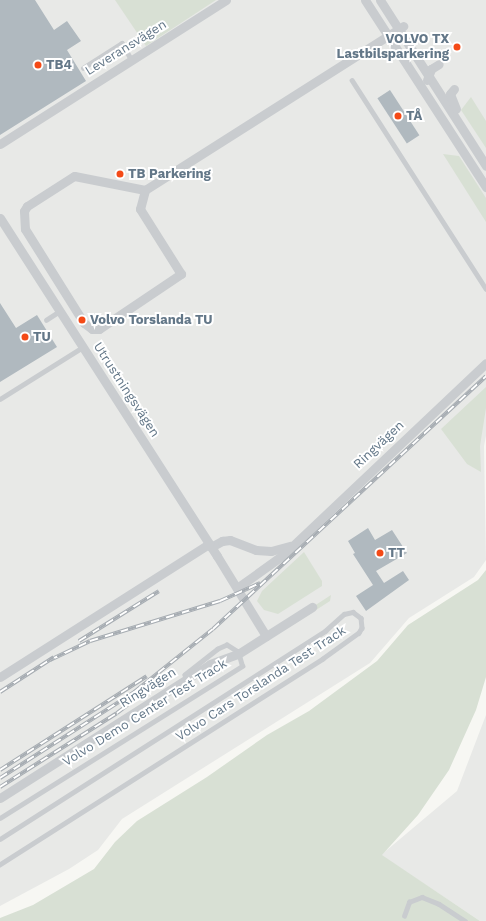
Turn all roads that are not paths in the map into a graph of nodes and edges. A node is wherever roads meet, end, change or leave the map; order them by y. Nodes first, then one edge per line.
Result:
1 (226, 0) edge
2 (365, 0) edge
3 (370, 0) edge
4 (380, 0) edge
5 (386, 0) edge
6 (395, 31) junction
7 (417, 58) junction
8 (132, 60) junction
9 (426, 63) junction
10 (83, 68) dead end
11 (428, 76) junction
12 (352, 80) dead end
13 (454, 89) dead end
14 (427, 90) junction
15 (434, 108) junction
16 (462, 129) junction
17 (0, 144) edge
18 (486, 166) edge
19 (486, 187) edge
20 (145, 190) junction
21 (0, 218) edge
22 (486, 289) edge
23 (60, 311) junction
24 (46, 320) dead end
25 (83, 347) junction
26 (486, 364) edge
27 (0, 399) edge
28 (210, 545) junction
29 (290, 546) junction
30 (237, 588) junction
31 (312, 607) dead end
32 (266, 636) junction
33 (238, 654) junction
34 (0, 677) edge
35 (0, 798) edge
36 (0, 818) edge
37 (0, 839) edge
38 (0, 865) edge
39 (404, 916) dead end
40 (465, 921) edge

1 - 8 street, Leveransvägen
2 - 6 street
3 - 6 street
4 - 6 street
5 - 6 street
6 - 7 street
6 - 9 street
6 - 14 street
6 - 15 street
6 - 20 street
7 - 9 street
7 - 11 street
8 - 10 lane
8 - 17 street, Leveransvägen
9 - 11 street
11 - 14 street
11 - 16 street
12 - 22 lane
13 - 16 street
14 - 15 street
15 - 19 street
16 - 18 street
20 - 20 street
21 - 23 street, Utrustningsvägen
23 - 24 lane
23 - 25 street, Utrustningsvägen
25 - 27 lane
25 - 28 street, Utrustningsvägen
26 - 29 street, Ringvägen
28 - 29 street, Ringvägen
28 - 30 street, Utrustningsvägen
28 - 34 street, Ringvägen
29 - 30 street, Ringvägen
30 - 32 street
31 - 32 street, Ringvägen
32 - 33 street, Ringvägen
33 - 35 street, Ringvägen
33 - 36 lane, Volvo Demo Center Test Track
37 - 38 lane, Volvo Cars Torslanda Test Track
39 - 40 lane

